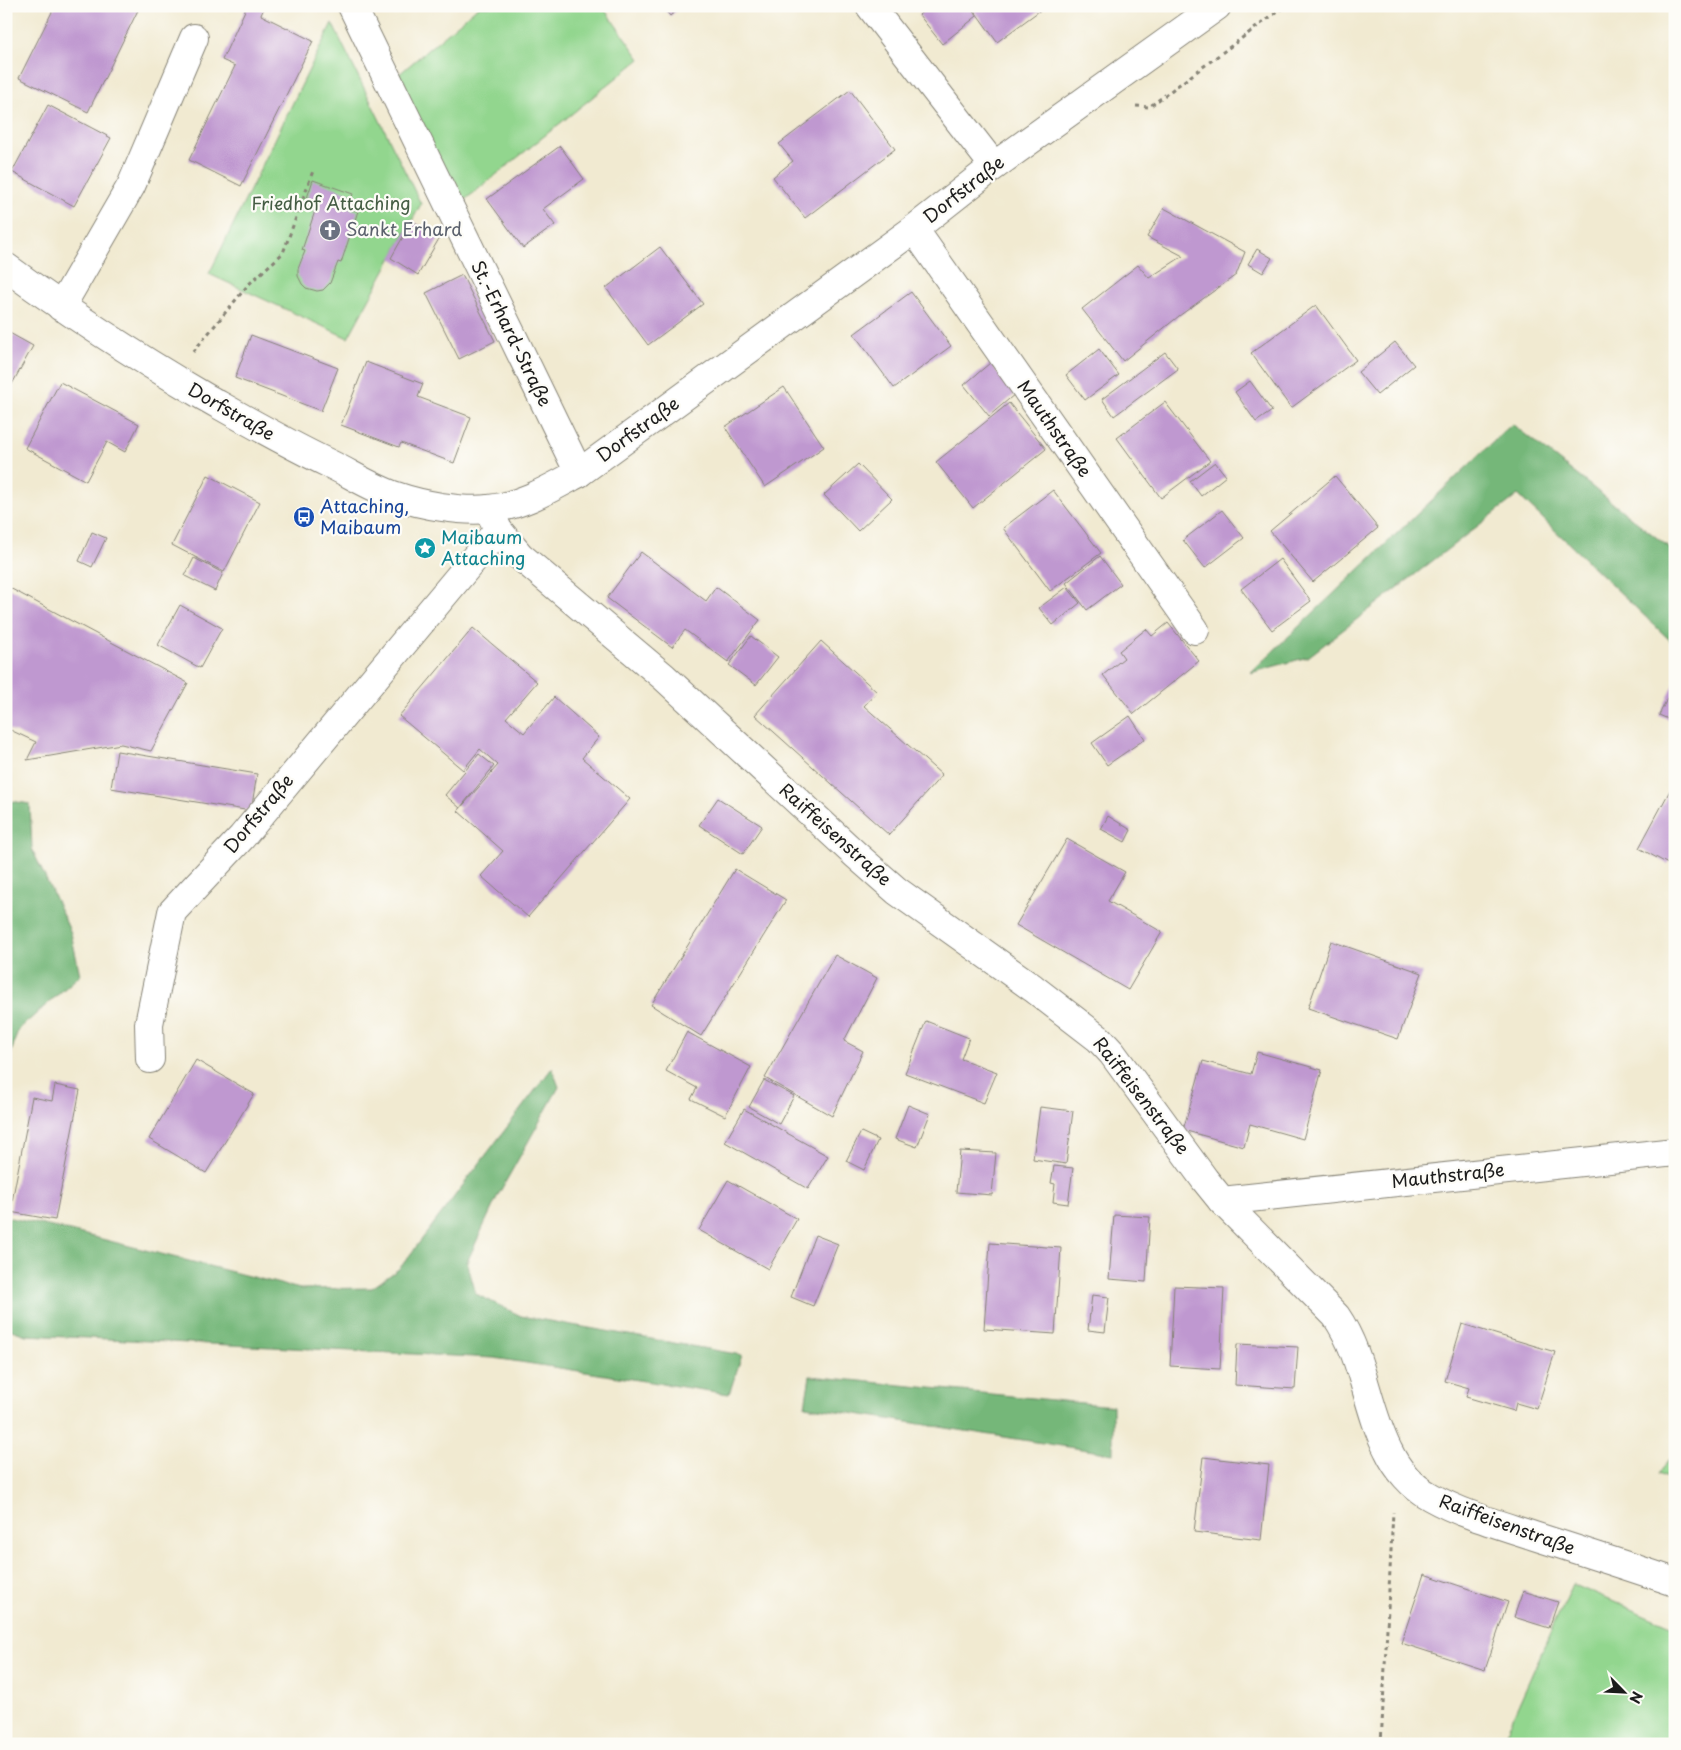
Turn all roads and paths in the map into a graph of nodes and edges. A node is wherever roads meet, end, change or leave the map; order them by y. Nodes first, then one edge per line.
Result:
1 (352, 6) edge
2 (870, 6) edge
3 (1217, 6) edge
4 (194, 38) dead end
5 (994, 166) junction
6 (313, 171) dead end
7 (914, 229) junction
8 (6, 267) edge
9 (61, 307) junction
10 (173, 378) junction
11 (579, 473) junction
12 (493, 520) junction
13 (1195, 630) dead end
14 (150, 1059) dead end
15 (1675, 1152) edge
16 (1222, 1201) junction
17 (1396, 1464) junction
18 (1675, 1582) edge
19 (1381, 1744) edge

1 - 11 street, St.-Erhard-Straße
2 - 5 street
3 - 5 street, Dorfstraße
4 - 9 street
5 - 7 street, Dorfstraße
6 - 10 path
7 - 11 street, Dorfstraße
7 - 13 street, Mauthstraße
8 - 9 street, Dorfstraße
9 - 10 street, Dorfstraße
10 - 12 street, Dorfstraße
11 - 12 street, Dorfstraße
12 - 14 street, Dorfstraße
12 - 16 street, Raiffeisenstraße
15 - 16 street, Mauthstraße
16 - 17 street, Raiffeisenstraße
17 - 18 street, Raiffeisenstraße
17 - 19 path

